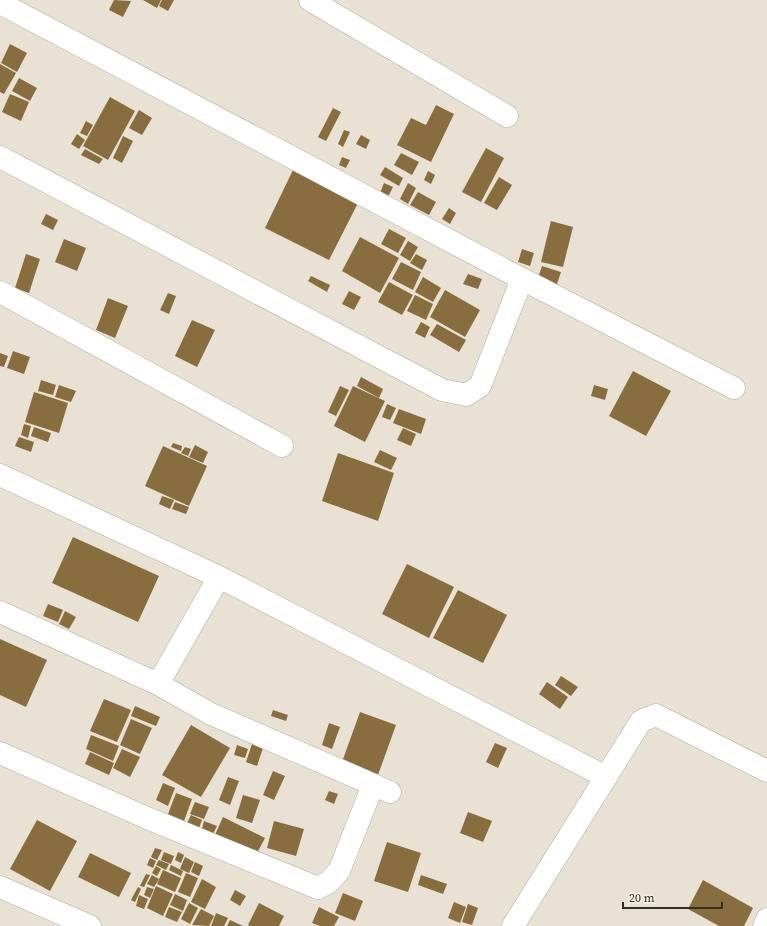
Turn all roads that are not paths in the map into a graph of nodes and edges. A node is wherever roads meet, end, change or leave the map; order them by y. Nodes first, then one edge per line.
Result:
1 (310, 0) edge
2 (0, 3) edge
3 (507, 116) dead end
4 (0, 157) edge
5 (522, 280) junction
6 (0, 292) edge
7 (734, 388) dead end
8 (282, 446) dead end
9 (0, 475) edge
10 (218, 577) junction
11 (0, 612) edge
12 (158, 684) junction
13 (0, 753) edge
14 (767, 771) edge
15 (606, 777) junction
16 (0, 887) edge
17 (767, 919) edge
18 (90, 926) edge
19 (513, 926) edge
20 (764, 926) edge

1 - 3 street
2 - 5 street
4 - 5 street
5 - 7 street
6 - 8 street
9 - 10 street
10 - 12 street
10 - 15 street
11 - 12 street
12 - 13 street
14 - 15 street
15 - 19 street
16 - 18 street
17 - 20 street

